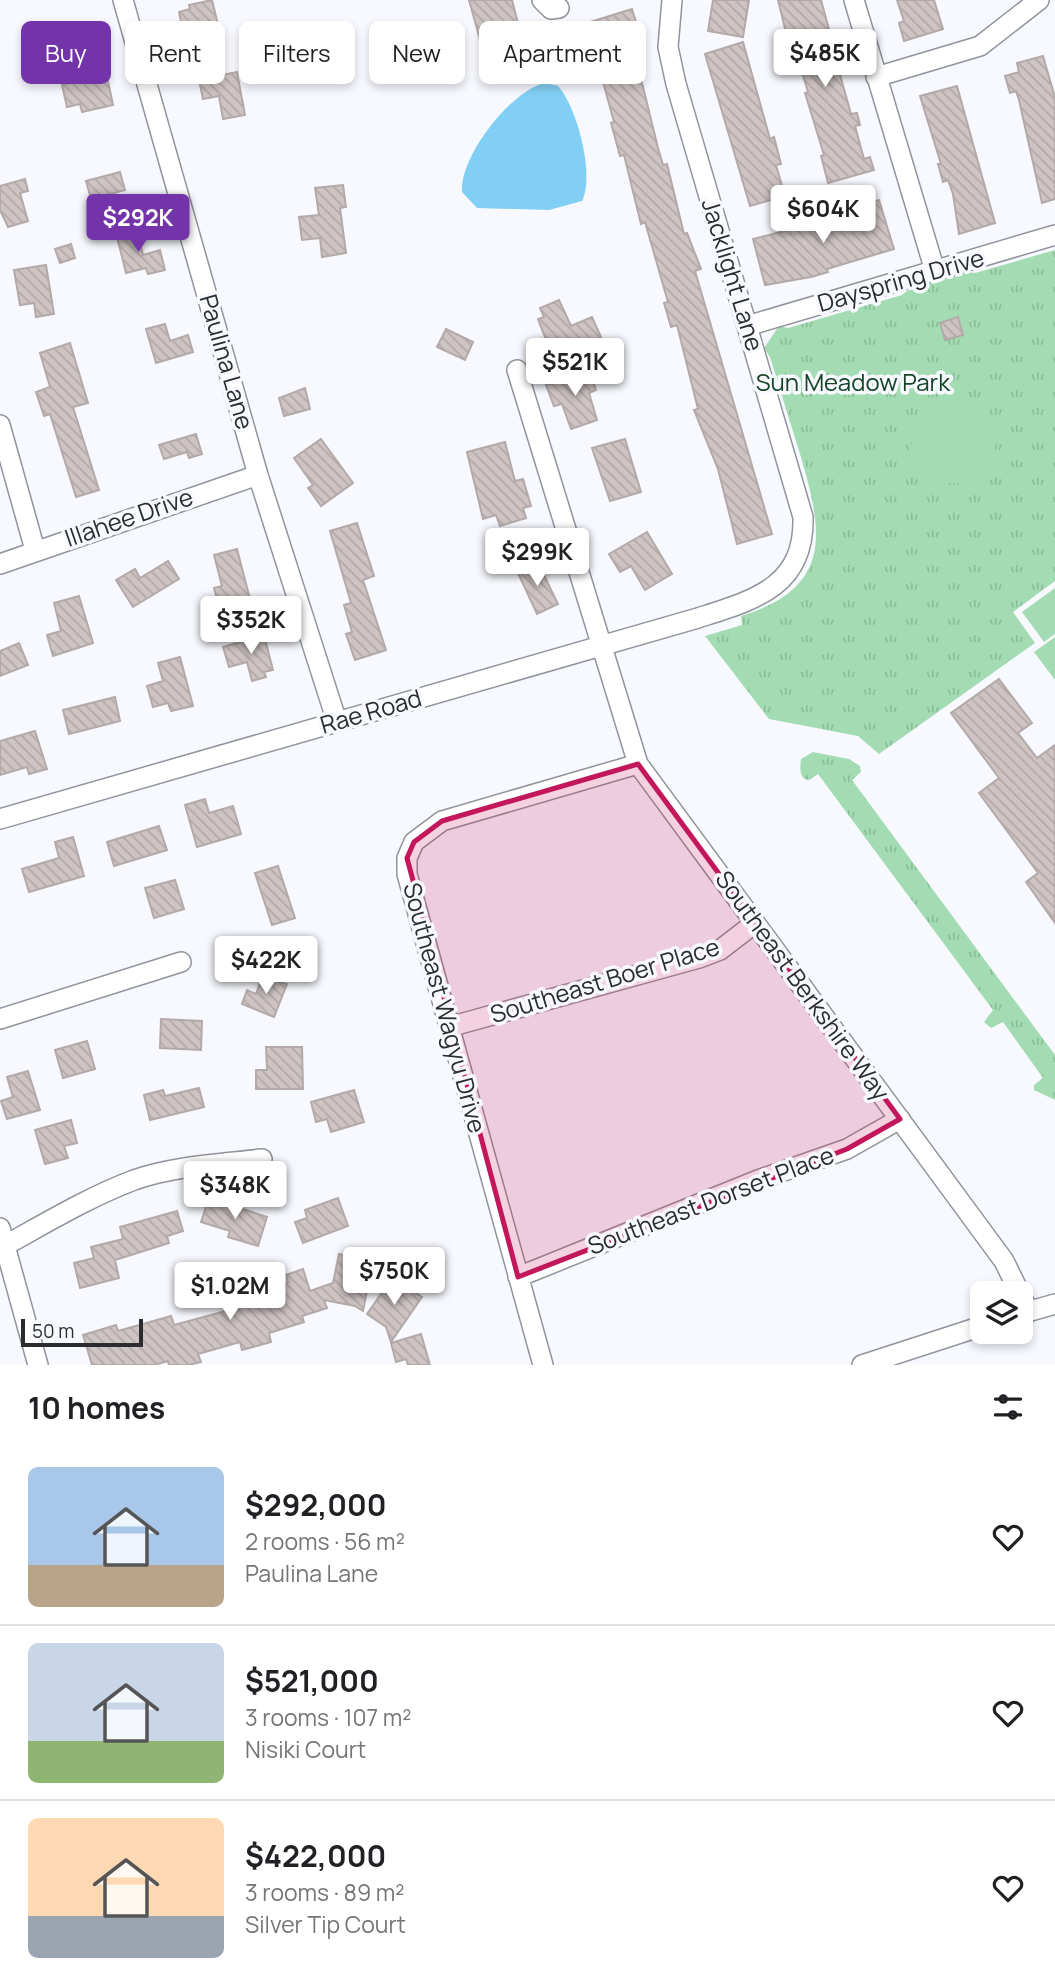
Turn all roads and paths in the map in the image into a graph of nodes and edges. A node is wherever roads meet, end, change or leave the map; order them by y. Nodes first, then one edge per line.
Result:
1 (123, 0) edge
2 (672, 0) edge
3 (854, 0) edge
4 (1039, 0) edge
5 (876, 77) junction
6 (1055, 235) edge
7 (935, 271) junction
8 (747, 326) junction
9 (517, 370) dead end
10 (0, 425) edge
11 (258, 475) junction
12 (35, 550) junction
13 (0, 564) edge
14 (741, 604) joint
15 (601, 646) junction
16 (337, 722) junction
17 (638, 764) junction
18 (0, 819) edge
19 (755, 923) junction
20 (181, 962) dead end
21 (0, 1019) edge
22 (449, 1027) junction
23 (900, 1119) junction
24 (262, 1158) dead end
25 (2, 1237) edge
26 (518, 1277) junction
27 (1012, 1281) edge
28 (1055, 1304) edge
29 (1033, 1311) edge
30 (970, 1330) edge
31 (867, 1364) edge
32 (38, 1365) edge
33 (542, 1365) edge

1 - 11 street, Paulina Lane
2 - 8 street, Jacklight Lane
3 - 5 street
4 - 5 street
5 - 7 street
6 - 7 street, Dayspring Drive
7 - 8 street, Dayspring Drive
8 - 14 street, Jacklight Lane
9 - 15 street, Southeast Berkshire Way
10 - 12 street
11 - 12 street, Illahee Drive
11 - 16 street, Paulina Lane
12 - 13 street, Illahee Drive
14 - 15 street, Rae Road
15 - 16 street, Rae Road
15 - 17 street, Southeast Berkshire Way
16 - 18 street, Rae Road
17 - 19 street, Southeast Berkshire Way
17 - 22 street, Southeast Wagyu Drive
19 - 22 street, Southeast Boer Place
19 - 23 street, Southeast Berkshire Way
20 - 21 street
22 - 26 street, Southeast Wagyu Drive
23 - 26 street, Southeast Dorset Place
23 - 27 street, Southeast Berkshire Way
24 - 25 street
25 - 32 street
26 - 33 street, Southeast Wagyu Drive
28 - 29 street
30 - 31 street

